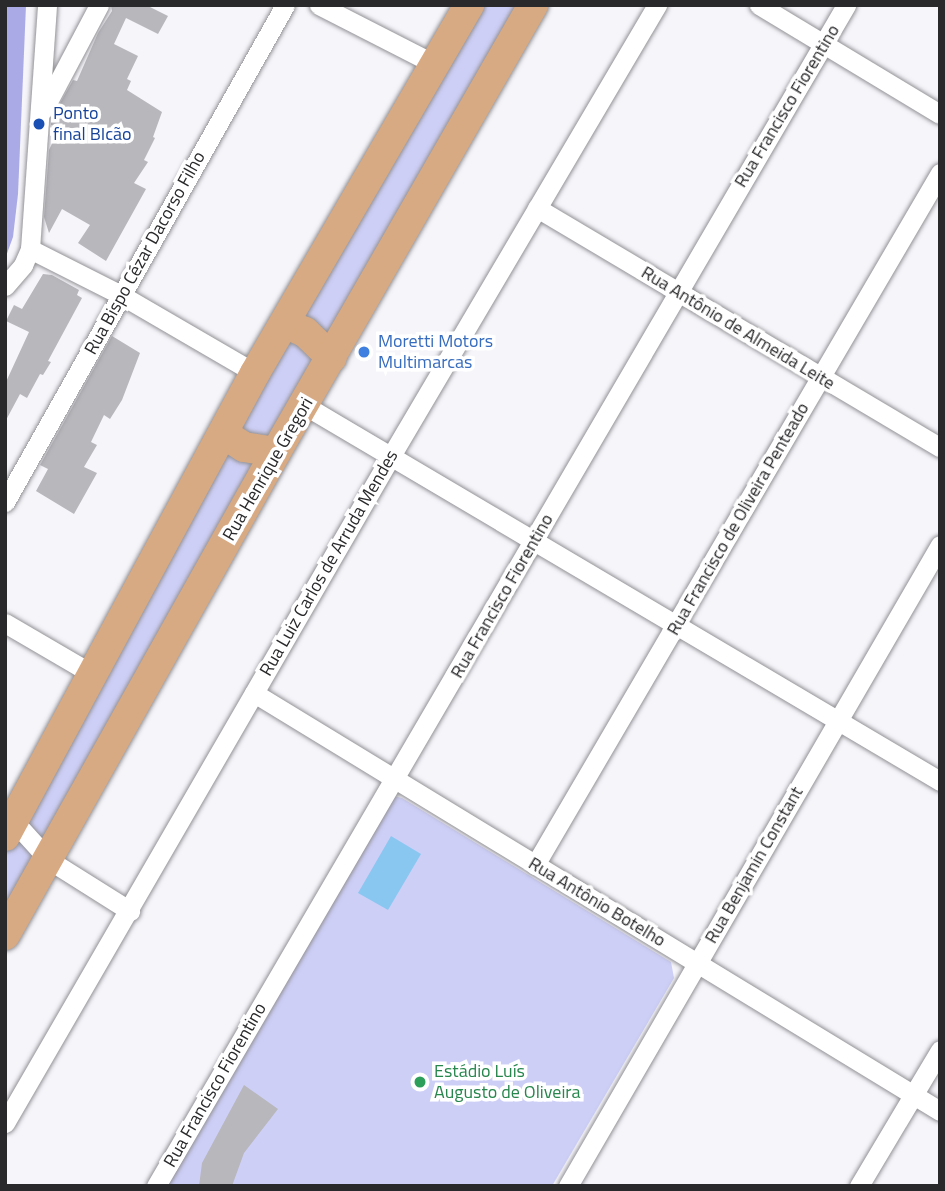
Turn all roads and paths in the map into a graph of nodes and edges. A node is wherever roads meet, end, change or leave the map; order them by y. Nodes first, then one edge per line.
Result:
1 (47, 5) edge
2 (99, 5) edge
3 (285, 5) edge
4 (319, 5) edge
5 (469, 5) edge
6 (533, 5) edge
7 (657, 5) edge
8 (759, 5) edge
9 (846, 5) edge
10 (823, 44) junction
11 (436, 65) junction
12 (940, 114) edge
13 (40, 116) junction
14 (940, 173) edge
15 (537, 208) junction
16 (30, 249) junction
17 (5, 286) edge
18 (677, 290) junction
19 (121, 295) junction
20 (283, 327) junction
21 (332, 358) junction
22 (255, 373) junction
23 (821, 377) junction
24 (304, 405) junction
25 (224, 434) junction
26 (940, 447) edge
27 (276, 452) junction
28 (391, 456) junction
29 (5, 502) edge
30 (534, 540) junction
31 (940, 545) edge
32 (5, 624) edge
33 (677, 625) junction
34 (93, 675) junction
35 (254, 693) junction
36 (839, 720) junction
37 (395, 778) junction
38 (940, 781) edge
39 (8, 825) edge
40 (49, 860) junction
41 (535, 865) junction
42 (130, 911) junction
43 (5, 934) edge
44 (697, 962) junction
45 (940, 1050) edge
46 (913, 1096) junction
47 (940, 1111) edge
48 (5, 1124) edge
49 (156, 1186) edge
50 (568, 1186) edge
51 (859, 1186) edge

1 - 13 street
2 - 13 street
3 - 19 street, Rua Bispo Cézar Dacorso Filho
4 - 11 street
5 - 11 main road
6 - 21 main road, Rua Henrique Gregori
7 - 15 street, Rua Luiz Carlos de Arruda Mendes
8 - 10 street
9 - 10 street, Rua Francisco Fiorentino
10 - 12 street
10 - 18 street, Rua Francisco Fiorentino
11 - 20 main road
13 - 16 street
14 - 23 street, Rua Francisco de Oliveira Penteado
15 - 18 street, Rua Antônio de Almeida Leite
15 - 28 street, Rua Luiz Carlos de Arruda Mendes
16 - 17 street
16 - 19 street
18 - 23 street, Rua Antônio de Almeida Leite
18 - 30 street, Rua Francisco Fiorentino
19 - 22 street
19 - 29 street, Rua Bispo Cézar Dacorso Filho
20 - 21 main road
20 - 22 main road
21 - 24 main road, Rua Henrique Gregori
22 - 25 main road
23 - 26 street, Rua Antônio de Almeida Leite
23 - 33 street, Rua Francisco de Oliveira Penteado
24 - 27 main road, Rua Henrique Gregori
24 - 28 street
25 - 27 main road
25 - 34 main road
27 - 40 main road, Rua Henrique Gregori
28 - 30 street
28 - 35 street, Rua Luiz Carlos de Arruda Mendes
30 - 33 street
30 - 37 street, Rua Francisco Fiorentino
31 - 36 street, Rua Benjamin Constant
32 - 34 street
33 - 36 street
33 - 41 street, Rua Francisco de Oliveira Penteado
34 - 39 main road
35 - 37 street, Rua Antônio Botelho
35 - 42 street, Rua Luiz Carlos de Arruda Mendes
36 - 38 street
36 - 44 street, Rua Benjamin Constant
37 - 41 street, Rua Antônio Botelho
37 - 49 street, Rua Francisco Fiorentino
39 - 40 street
40 - 42 street
40 - 43 main road, Rua Henrique Gregori
41 - 44 street, Rua Antônio Botelho
42 - 48 street, Rua Luiz Carlos de Arruda Mendes
44 - 46 street, Rua Antônio Botelho
44 - 50 street, Rua Benjamin Constant
45 - 46 street
46 - 47 street, Rua Antônio Botelho
46 - 51 street

